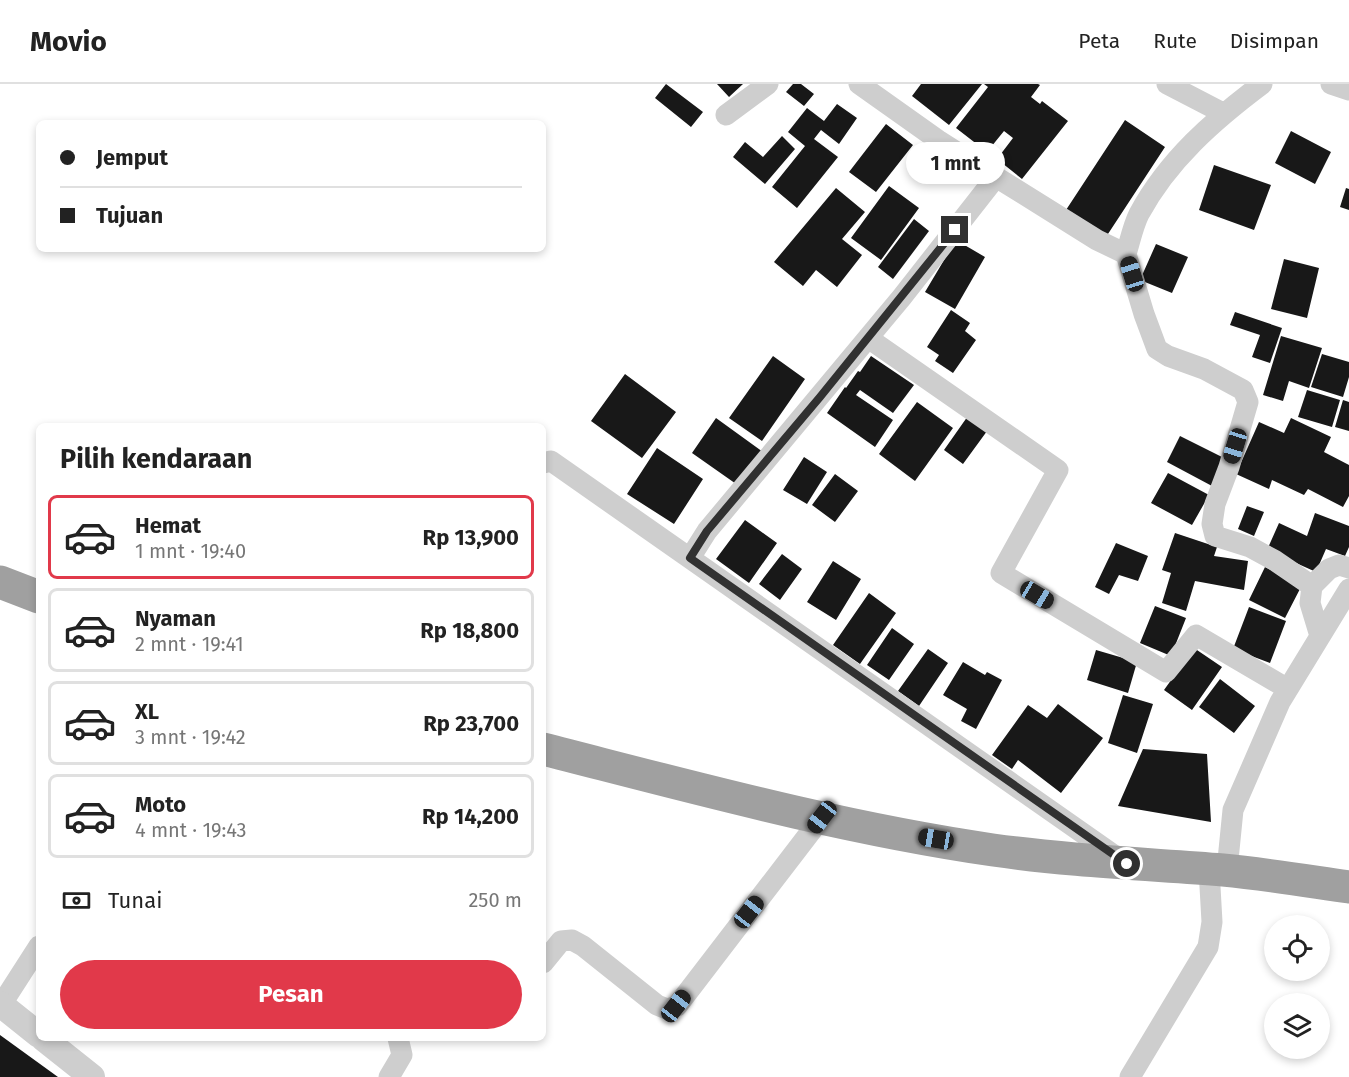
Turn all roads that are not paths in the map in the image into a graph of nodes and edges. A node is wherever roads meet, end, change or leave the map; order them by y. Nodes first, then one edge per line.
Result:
1 (768, 84) edge
2 (860, 84) edge
3 (1167, 84) edge
4 (1262, 84) edge
5 (1331, 84) edge
6 (1349, 90) edge
7 (1223, 113) junction
8 (726, 115) dead end
9 (996, 177) junction
10 (1126, 254) junction
11 (868, 338) junction
12 (546, 462) edge
13 (690, 558) junction
14 (1349, 568) edge
15 (0, 582) edge
16 (1312, 586) junction
17 (1349, 589) edge
18 (36, 596) edge
19 (1320, 636) junction
20 (1288, 689) junction
21 (546, 751) edge
22 (822, 817) junction
23 (1127, 864) junction
24 (1218, 870) junction
25 (1349, 887) edge
26 (36, 951) edge
27 (546, 959) edge
28 (1, 1004) edge
29 (36, 1033) edge
30 (47, 1041) edge
31 (399, 1041) edge
32 (92, 1077) edge
33 (389, 1077) edge
34 (1130, 1077) edge

1 - 8 street
2 - 9 street
3 - 7 street
4 - 7 street
5 - 6 street
7 - 10 street
9 - 10 street
9 - 11 street
10 - 16 street
11 - 13 street
11 - 20 street
12 - 13 street
13 - 23 street
14 - 16 street
15 - 18 highway
16 - 19 street
17 - 19 street
19 - 20 street
20 - 24 street
21 - 22 highway
22 - 23 highway
22 - 27 street
23 - 24 highway
24 - 25 highway
24 - 34 street
26 - 28 street
28 - 29 street
30 - 32 street
31 - 33 street

